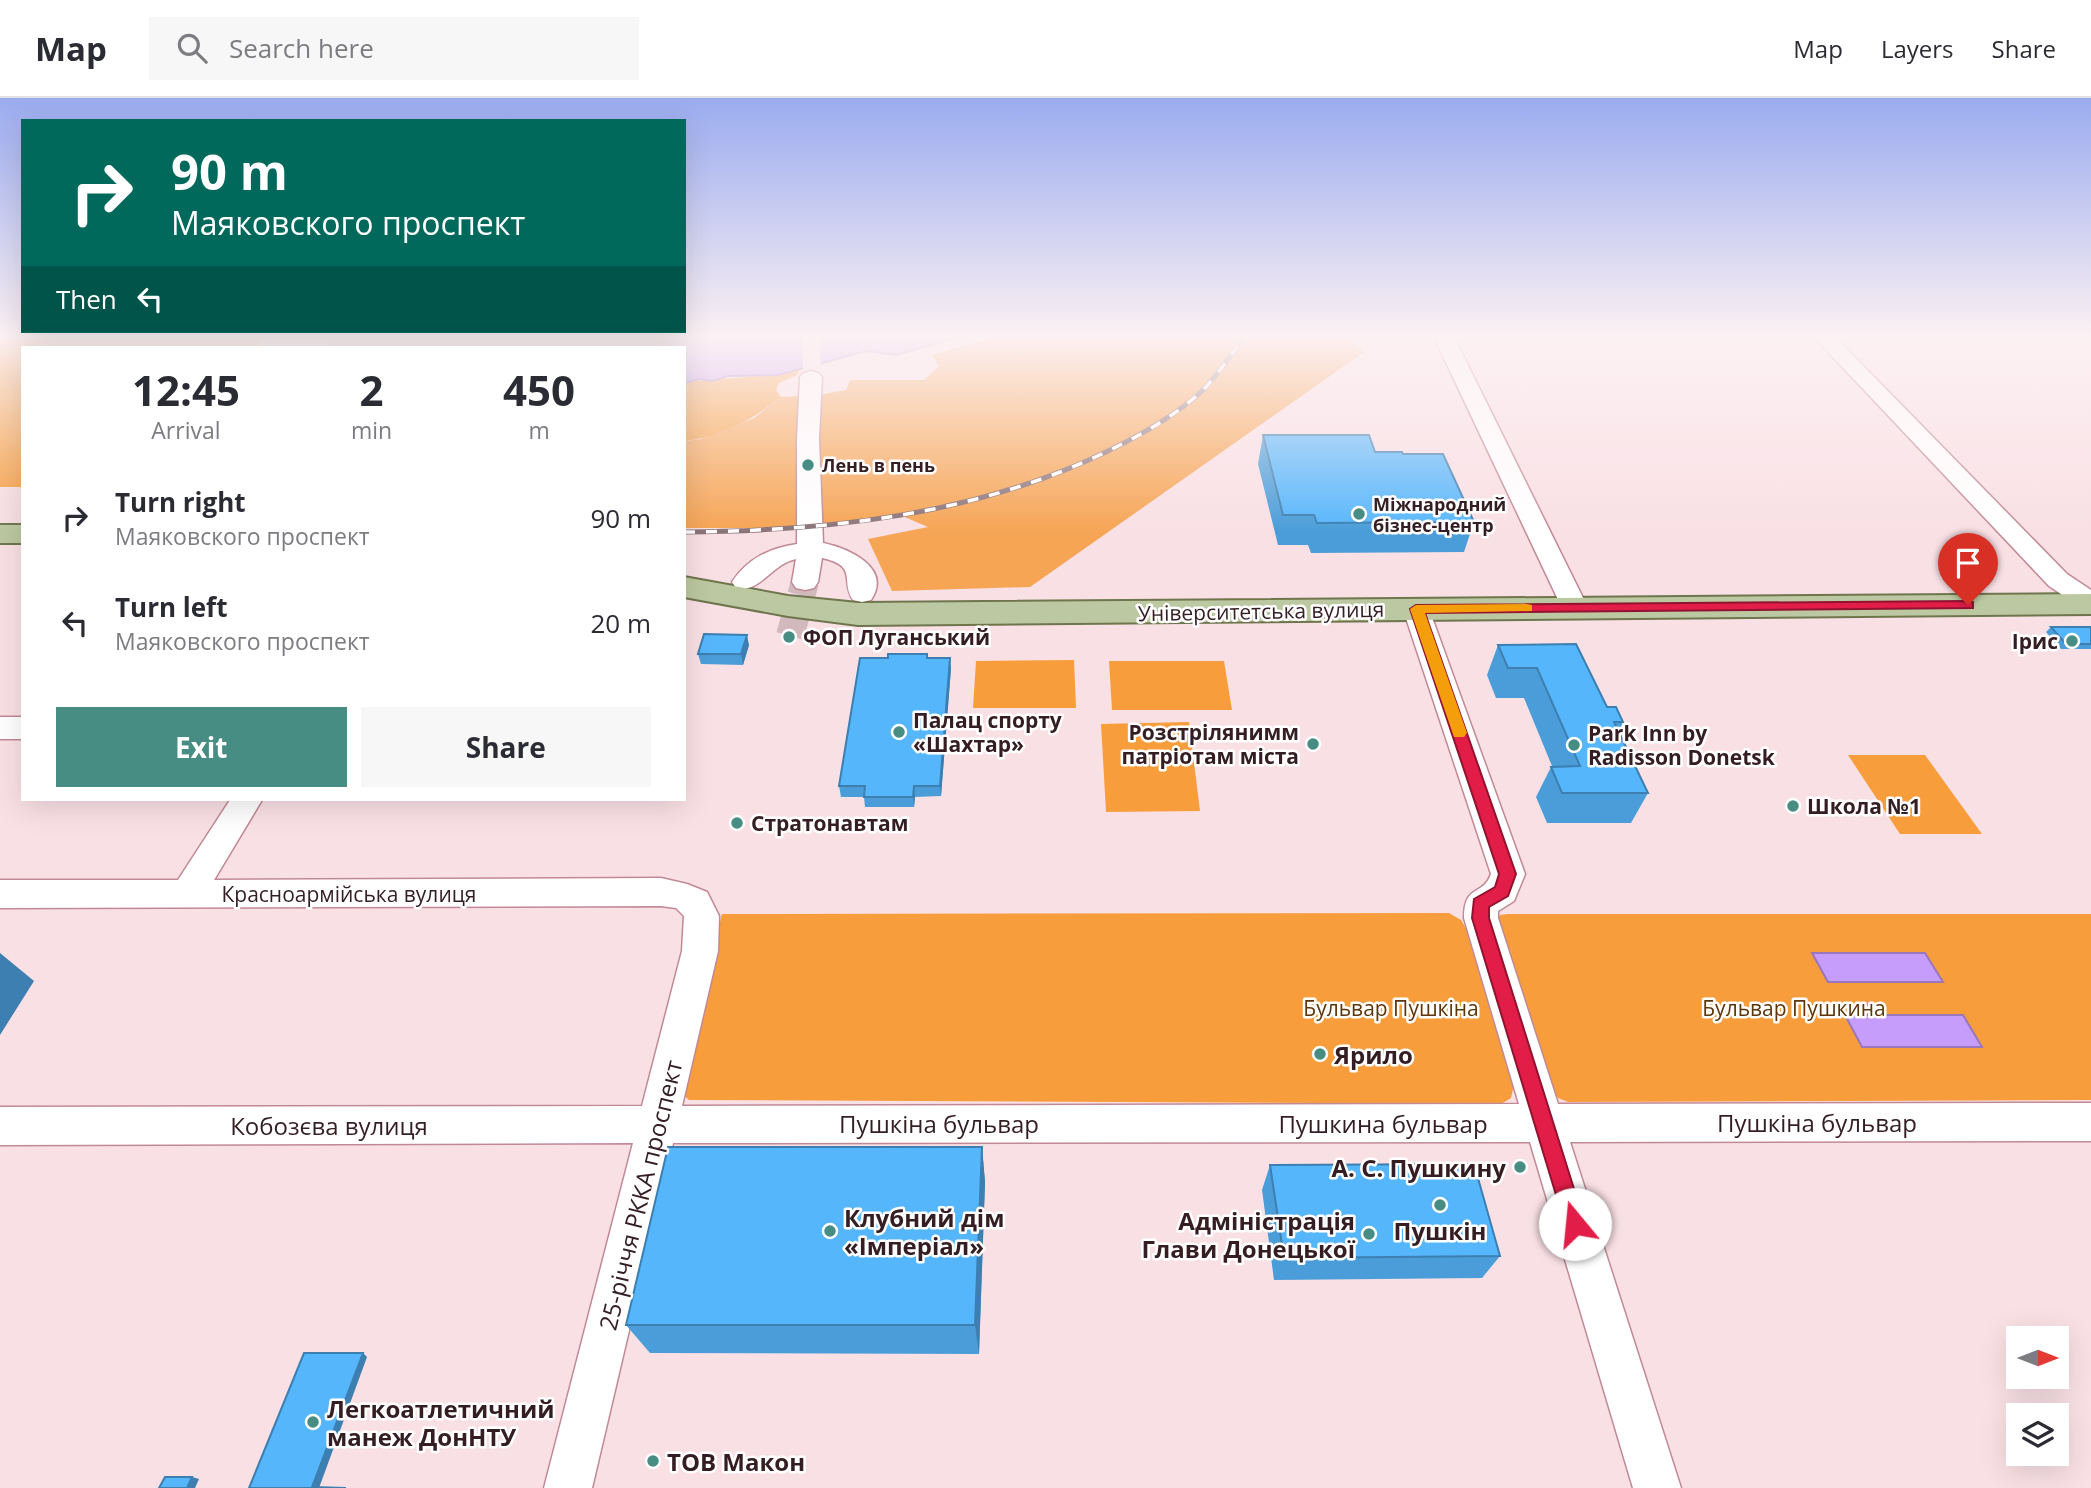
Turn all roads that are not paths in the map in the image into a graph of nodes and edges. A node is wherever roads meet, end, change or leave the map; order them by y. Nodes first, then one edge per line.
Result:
1 (810, 402) edge
2 (1475, 402) edge
3 (1886, 402) edge
4 (0, 534) edge
5 (21, 534) edge
6 (810, 550) junction
7 (745, 582) dead end
8 (805, 582) tunnel mouth
9 (686, 587) edge
10 (862, 594) dead end
11 (2091, 603) edge
12 (1575, 608) junction
13 (1416, 609) junction
14 (0, 728) edge
15 (21, 728) edge
16 (245, 801) edge
17 (0, 894) edge
18 (187, 895) junction
19 (695, 901) joint
20 (2091, 1122) edge
21 (657, 1123) junction
22 (1222, 1123) joint
23 (1544, 1123) junction
24 (0, 1126) edge
25 (568, 1488) edge
26 (1657, 1488) edge

1 - 6 street
2 - 12 street
3 - 11 street
4 - 5 main road
6 - 7 street
6 - 8 street
6 - 10 street
9 - 13 main road, Університетська вулиця
11 - 12 main road, Університетська вулиця
12 - 13 main road, Університетська вулиця
13 - 23 street
14 - 15 street
16 - 18 street
17 - 18 street, Красноармійська вулиця
18 - 19 street, Красноармійська вулиця
19 - 21 street, 25-річчя РККА проспект
20 - 23 street, Пушкіна бульвар
21 - 22 street, Пушкіна бульвар
21 - 24 street, Кобозєва вулиця
21 - 25 street, 25-річчя РККА проспект
22 - 23 street, Пушкина бульвар
23 - 26 street

